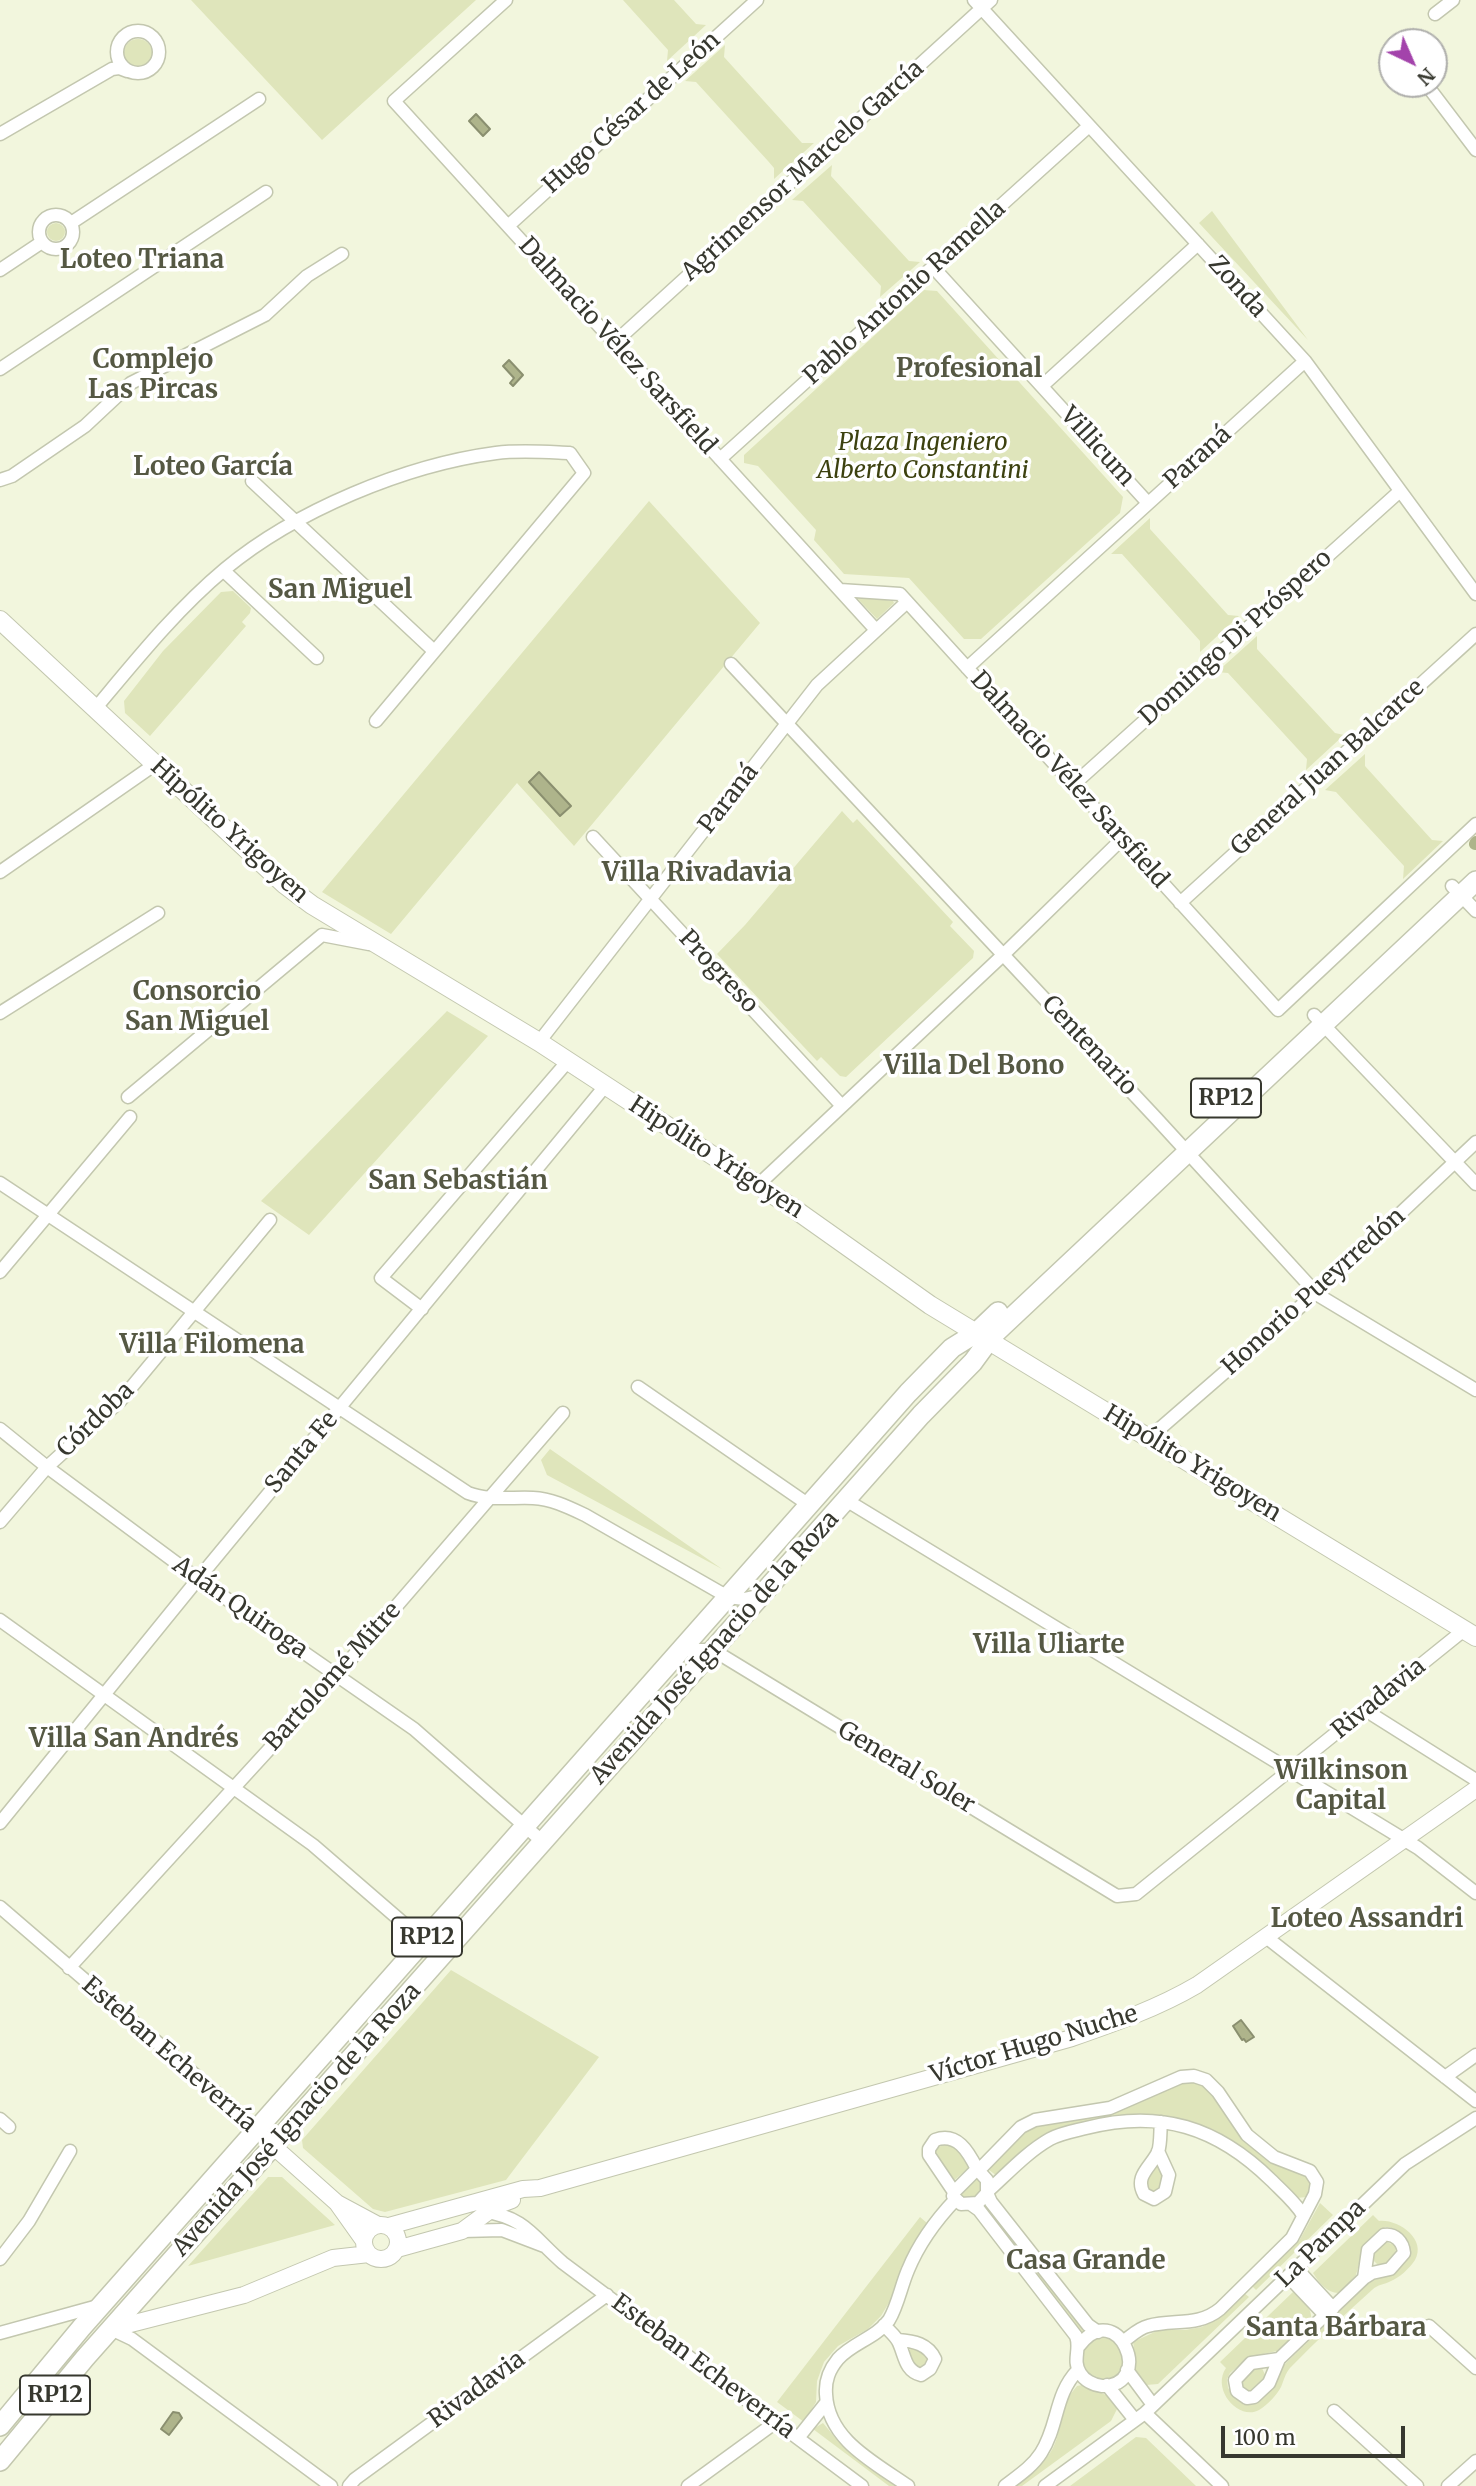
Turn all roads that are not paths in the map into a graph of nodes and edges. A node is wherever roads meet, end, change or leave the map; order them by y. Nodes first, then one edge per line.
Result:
1 (506, 0) edge
2 (757, 0) edge
3 (1452, 0) edge
4 (982, 3) edge
5 (1435, 13) dead end
6 (117, 55) junction
7 (112, 69) junction
8 (127, 71) junction
9 (1437, 98) edge
10 (259, 99) dead end
11 (1089, 126) junction
12 (0, 134) edge
13 (1476, 150) edge
14 (266, 192) dead end
15 (71, 223) junction
16 (508, 226) junction
17 (42, 242) junction
18 (1198, 244) junction
19 (342, 254) dead end
20 (933, 267) junction
21 (0, 270) edge
22 (614, 343) junction
23 (1305, 361) junction
24 (0, 369) edge
25 (1042, 386) junction
26 (720, 459) junction
27 (0, 480) edge
28 (252, 481) dead end
29 (1400, 491) junction
30 (1148, 503) junction
31 (295, 521) junction
32 (224, 571) junction
33 (840, 590) junction
34 (1476, 594) edge
35 (907, 602) junction
36 (2, 624) edge
37 (876, 630) junction
38 (1476, 634) edge
39 (434, 651) junction
40 (317, 658) dead end
41 (730, 664) dead end
42 (967, 668) junction
43 (94, 709) junction
44 (376, 721) dead end
45 (787, 724) junction
46 (154, 765) junction
47 (1073, 785) junction
48 (1476, 824) edge
49 (593, 837) dead end
50 (1122, 839) junction
51 (1476, 864) edge
52 (0, 872) edge
53 (1476, 881) edge
54 (1456, 891) junction
55 (650, 899) junction
56 (1180, 902) junction
57 (1476, 911) edge
58 (158, 913) dead end
59 (374, 945) junction
60 (1003, 955) junction
61 (0, 1013) edge
62 (1319, 1020) junction
63 (539, 1042) junction
64 (568, 1061) junction
65 (606, 1086) junction
66 (128, 1097) dead end
67 (842, 1106) junction
68 (131, 1117) dead end
69 (1476, 1142) edge
70 (1183, 1147) junction
71 (1455, 1162) junction
72 (0, 1183) edge
73 (1476, 1184) edge
74 (758, 1185) junction
75 (48, 1215) junction
76 (270, 1220) dead end
77 (0, 1272) edge
78 (1316, 1293) junction
79 (422, 1309) junction
80 (194, 1312) junction
81 (982, 1337) junction
82 (638, 1387) dead end
83 (1476, 1390) edge
84 (340, 1408) junction
85 (563, 1413) dead end
86 (0, 1429) edge
87 (1149, 1438) junction
88 (47, 1468) junction
89 (490, 1497) junction
90 (846, 1500) junction
91 (809, 1505) junction
92 (0, 1522) edge
93 (198, 1579) junction
94 (762, 1595) junction
95 (728, 1597) junction
96 (0, 1620) edge
97 (1470, 1634) edge
98 (681, 1650) junction
99 (713, 1650) junction
100 (337, 1675) junction
101 (104, 1695) junction
102 (1365, 1710) junction
103 (1289, 1771) junction
104 (1476, 1780) edge
105 (234, 1788) junction
106 (1476, 1789) edge
107 (0, 1823) edge
108 (524, 1827) junction
109 (1403, 1840) junction
110 (543, 1842) junction
111 (1476, 1892) edge
112 (1129, 1896) joint
113 (0, 1908) edge
114 (1266, 1937) junction
115 (424, 1941) junction
116 (69, 1968) junction
117 (1476, 2056) edge
118 (1445, 2077) junction
119 (1476, 2101) edge
120 (1476, 2118) edge
121 (1161, 2122) junction
122 (256, 2131) junction
123 (273, 2146) junction
124 (70, 2151) dead end
125 (1158, 2151) dead end
126 (978, 2169) junction
127 (540, 2188) junction
128 (988, 2192) junction
129 (955, 2196) junction
130 (337, 2203) junction
131 (972, 2205) junction
132 (460, 2207) junction
133 (489, 2212) junction
134 (1303, 2215) junction
135 (384, 2225) junction
136 (462, 2231) junction
137 (544, 2246) junction
138 (366, 2248) junction
139 (397, 2249) junction
140 (0, 2259) edge
141 (1292, 2272) junction
142 (1364, 2278) dead end
143 (1245, 2286) junction
144 (607, 2295) junction
145 (1261, 2302) junction
146 (101, 2305) junction
147 (1329, 2311) junction
148 (884, 2325) junction
149 (1429, 2326) dead end
150 (111, 2329) junction
151 (1098, 2332) junction
152 (0, 2333) edge
153 (898, 2340) dead end
154 (1124, 2341) junction
155 (1079, 2346) junction
156 (1279, 2359) dead end
157 (1476, 2368) edge
158 (1078, 2370) junction
159 (1127, 2370) junction
160 (1107, 2385) junction
161 (826, 2403) junction
162 (1334, 2411) dead end
163 (1144, 2413) junction
164 (776, 2422) junction
165 (0, 2426) edge
166 (798, 2438) junction
167 (0, 2461) edge
168 (1476, 2461) edge
169 (331, 2486) edge
170 (349, 2486) edge
171 (688, 2486) edge
172 (862, 2486) edge
173 (908, 2486) edge
174 (1005, 2486) edge
175 (1045, 2486) edge
176 (1222, 2486) edge
177 (1417, 2486) edge
178 (1448, 2486) edge

1 - 16 street, Dalmacio Vélez Sarsfield
2 - 16 street, Hugo César de León
3 - 5 street
4 - 11 street, Zonda
4 - 22 street, Agrimensor Marcelo García
6 - 7 street
6 - 8 street
6 - 8 street
7 - 8 street
7 - 12 street
9 - 13 street
10 - 15 street
11 - 18 street, Zonda
11 - 20 street, Pablo Antonio Ramella
14 - 24 street
15 - 17 street
15 - 17 street
16 - 22 street, Dalmacio Vélez Sarsfield
17 - 21 street
18 - 23 street, Zonda
18 - 25 street
19 - 27 street
20 - 25 street, Villicum
20 - 26 street, Pablo Antonio Ramella
22 - 26 street, Dalmacio Vélez Sarsfield
23 - 29 street, Zonda
23 - 30 street, Paraná
25 - 30 street, Villicum
26 - 33 street, Dalmacio Vélez Sarsfield
28 - 31 street
29 - 34 street, Zonda
29 - 47 street, Domingo Di Próspero
30 - 42 street, Paraná
31 - 32 street
31 - 39 street
31 - 39 street
32 - 40 street
32 - 43 street
33 - 35 street
33 - 37 street, Dalmacio Vélez Sarsfield
35 - 37 street, Paraná
35 - 42 street, Dalmacio Vélez Sarsfield
36 - 43 main road, Hipólito Yrigoyen
37 - 45 street, Paraná
38 - 56 street, General Juan Balcarce
39 - 44 street
41 - 45 street, Centenario
42 - 47 street, Dalmacio Vélez Sarsfield
43 - 46 main road, Hipólito Yrigoyen
45 - 55 street, Paraná
45 - 60 street, Centenario
46 - 52 street
46 - 59 main road, Hipólito Yrigoyen
47 - 50 street, Dalmacio Vélez Sarsfield
48 - 56 street, Dalmacio Vélez Sarsfield
49 - 55 street, Progreso
50 - 56 street, Dalmacio Vélez Sarsfield
50 - 60 street
51 - 54 main road, Avenida José Ignacio de la Roza / RP12
53 - 54 main road, Avenida José Ignacio de la Roza / RP12
54 - 57 street
54 - 62 main road, Avenida José Ignacio de la Roza / RP12
55 - 63 street, Paraná
55 - 67 street, Progreso
58 - 61 street
59 - 63 main road, Hipólito Yrigoyen
59 - 66 street
60 - 67 street
60 - 70 street, Centenario
62 - 70 main road, Avenida José Ignacio de la Roza / RP12
62 - 71 street
63 - 64 main road, Hipólito Yrigoyen
64 - 65 main road, Hipólito Yrigoyen
64 - 79 street
65 - 74 main road, Hipólito Yrigoyen
65 - 79 street, Santa Fe
67 - 74 street
68 - 75 street
69 - 71 street, Honorio Pueyrredón
70 - 78 street, Centenario
70 - 81 main road, Avenida José Ignacio de la Roza / RP12
71 - 73 street
71 - 78 street, Honorio Pueyrredón
72 - 75 street
74 - 81 main road, Hipólito Yrigoyen
75 - 77 street
75 - 80 street
76 - 80 street, Córdoba
78 - 83 street, Centenario
78 - 87 street, Honorio Pueyrredón
79 - 84 street, Santa Fe
80 - 84 street
80 - 88 street, Córdoba
81 - 87 main road, Hipólito Yrigoyen
81 - 90 main road, Avenida José Ignacio de la Roza / RP12
81 - 91 main road, Avenida José Ignacio de la Roza / RP12
82 - 91 street
84 - 89 street
84 - 93 street, Santa Fe
85 - 89 street, Bartolomé Mitre
86 - 88 street, Adán Quiroga
87 - 97 main road, Hipólito Yrigoyen
88 - 92 street, Córdoba
88 - 93 street, Adán Quiroga
89 - 95 street
89 - 100 street, Bartolomé Mitre
90 - 94 main road, Avenida José Ignacio de la Roza / RP12
90 - 103 street
91 - 95 main road, Avenida José Ignacio de la Roza / RP12
93 - 100 street, Adán Quiroga
93 - 101 street, Santa Fe
94 - 95 street
94 - 99 main road, Avenida José Ignacio de la Roza / RP12
95 - 98 main road, Avenida José Ignacio de la Roza / RP12
96 - 101 street
97 - 102 street, Rivadavia
98 - 99 street
98 - 108 main road, Avenida José Ignacio de la Roza / RP12
99 - 110 main road, Avenida José Ignacio de la Roza / RP12
99 - 112 street, General Soler
100 - 105 street, Bartolomé Mitre
100 - 108 street, Adán Quiroga
101 - 105 street
101 - 107 street, Santa Fe
102 - 103 street, Rivadavia
102 - 104 street
103 - 109 street
103 - 112 street, Rivadavia
105 - 115 street
105 - 116 street, Bartolomé Mitre
106 - 109 street, Víctor Hugo Nuche
108 - 110 street, Adán Quiroga
108 - 115 main road, Avenida José Ignacio de la Roza / RP12
109 - 111 street
109 - 114 street, Víctor Hugo Nuche
110 - 123 main road, Avenida José Ignacio de la Roza / RP12
113 - 116 street, Esteban Echeverría
114 - 118 street
114 - 127 street, Víctor Hugo Nuche
115 - 122 main road, Avenida José Ignacio de la Roza / RP12
116 - 122 street, Esteban Echeverría
117 - 118 street
118 - 119 street
120 - 141 street, La Pampa
121 - 125 street
121 - 128 street
121 - 134 street
122 - 123 street, Esteban Echeverría
122 - 146 main road, Avenida José Ignacio de la Roza / RP12
123 - 130 street, Esteban Echeverría
123 - 150 main road, Avenida José Ignacio de la Roza / RP12
124 - 140 street
126 - 128 street
126 - 129 street
126 - 129 street
126 - 134 street
127 - 132 street, Víctor Hugo Nuche
127 - 133 street, Víctor Hugo Nuche
128 - 131 street
128 - 151 street
129 - 131 street
129 - 148 street
130 - 135 street, Esteban Echeverría
130 - 138 street, Esteban Echeverría
131 - 155 street
132 - 133 street, Esteban Echeverría
132 - 135 street, Esteban Echeverría
133 - 136 street, Esteban Echeverría
133 - 137 street, Esteban Echeverría
134 - 143 street
135 - 138 street
135 - 139 street
136 - 137 street, Esteban Echeverría
136 - 139 street, Esteban Echeverría
137 - 144 street, Esteban Echeverría
138 - 139 street
138 - 150 street
141 - 145 street, La Pampa
141 - 147 street
142 - 147 street
143 - 145 street
143 - 154 street
144 - 164 street, Esteban Echeverría
144 - 170 street, Rivadavia
145 - 163 street, La Pampa
146 - 152 street
146 - 165 main road, Avenida José Ignacio de la Roza / RP12
147 - 156 street
148 - 153 street
148 - 161 street
149 - 157 street
150 - 167 main road, Avenida José Ignacio de la Roza / RP12
150 - 169 street
151 - 154 street
151 - 155 street
154 - 159 street
155 - 158 street
158 - 160 street
158 - 174 street
159 - 160 street
159 - 163 street
160 - 163 street
161 - 166 street
161 - 173 street
162 - 177 street
163 - 175 street, La Pampa
163 - 176 street
164 - 166 street, Esteban Echeverría
164 - 171 street
166 - 172 street, Esteban Echeverría
168 - 178 street

